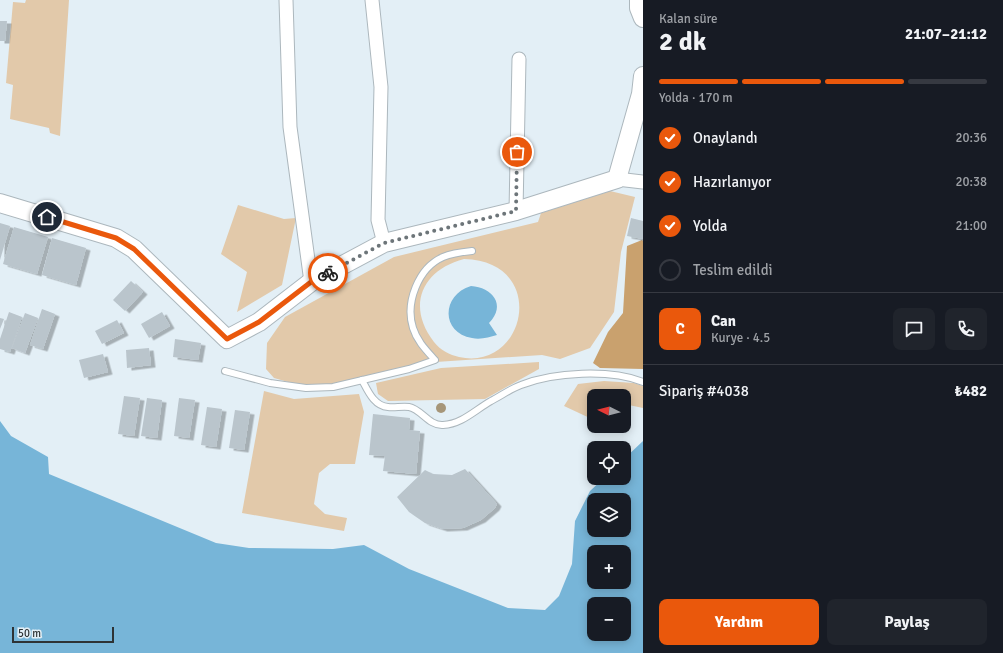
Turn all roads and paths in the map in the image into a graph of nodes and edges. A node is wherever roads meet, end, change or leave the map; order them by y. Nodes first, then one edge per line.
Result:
1 (286, 0) edge
2 (372, 0) edge
3 (639, 0) edge
4 (643, 18) edge
5 (519, 59) dead end
6 (643, 76) edge
7 (617, 179) junction
8 (643, 182) edge
9 (0, 203) edge
10 (516, 211) junction
11 (384, 243) junction
12 (472, 251) dead end
13 (311, 282) junction
14 (225, 371) dead end
15 (362, 380) junction
16 (643, 382) edge

1 - 13 street
2 - 11 street
3 - 4 street
5 - 10 street
6 - 7 street
7 - 8 street
7 - 10 street
9 - 13 street
10 - 11 street
11 - 13 street
12 - 15 lane
14 - 15 lane
15 - 16 lane

